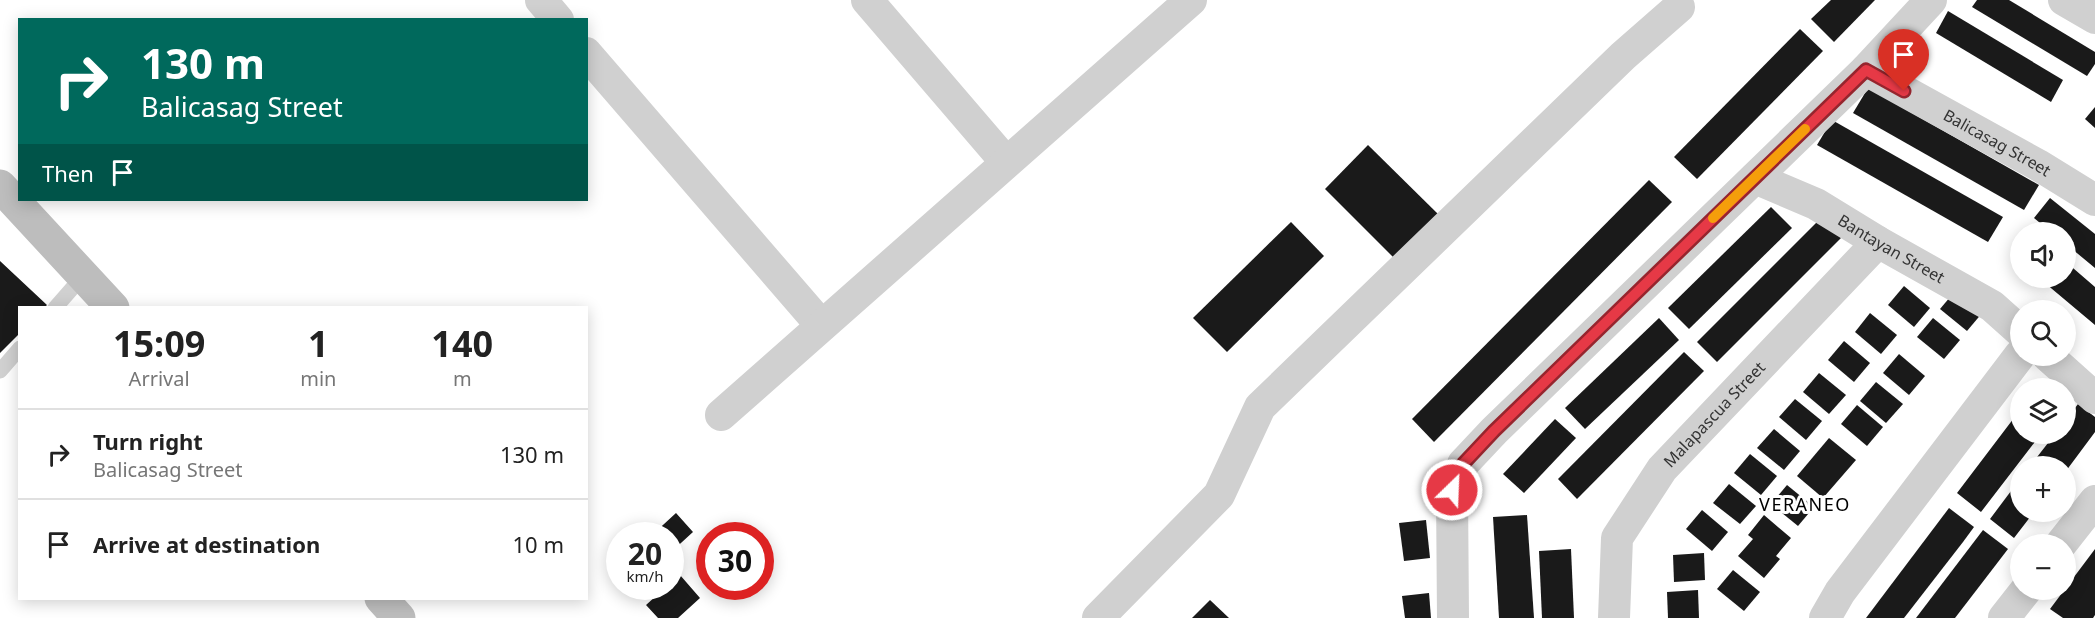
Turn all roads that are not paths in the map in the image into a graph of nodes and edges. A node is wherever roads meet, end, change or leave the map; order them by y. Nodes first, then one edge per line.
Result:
1 (541, 0) edge
2 (867, 0) edge
3 (1191, 0) edge
4 (1930, 0) edge
5 (2064, 0) edge
6 (1679, 7) dead end
7 (556, 18) edge
8 (2095, 18) edge
9 (588, 54) edge
10 (1866, 70) junction
11 (1006, 162) junction
12 (1755, 178) junction
13 (0, 186) edge
14 (2095, 200) edge
15 (1878, 242) junction
16 (83, 276) junction
17 (57, 306) edge
18 (111, 306) edge
19 (2010, 323) edge
20 (821, 325) junction
21 (18, 350) edge
22 (2012, 366) edge
23 (2059, 366) edge
24 (0, 371) edge
25 (2095, 398) edge
26 (721, 415) dead end
27 (2095, 501) edge
28 (2069, 534) edge
29 (383, 600) edge
30 (2018, 600) edge
31 (399, 618) edge
32 (1098, 618) edge
33 (1453, 618) edge
34 (1614, 618) edge
35 (1825, 618) edge
36 (2004, 618) edge

1 - 7 street
2 - 11 street
3 - 11 street
4 - 10 street
5 - 8 street
6 - 32 street
9 - 20 street
10 - 12 street
10 - 14 street, Balicasag Street
11 - 20 street
12 - 15 street, Bantayan Street
12 - 33 street
13 - 16 main road
15 - 19 street, Bantayan Street
15 - 34 street, Malapascua Street
16 - 17 lane
16 - 18 main road
20 - 26 street
21 - 24 lane
22 - 35 street
23 - 25 street
27 - 28 street
29 - 31 main road
30 - 36 street

